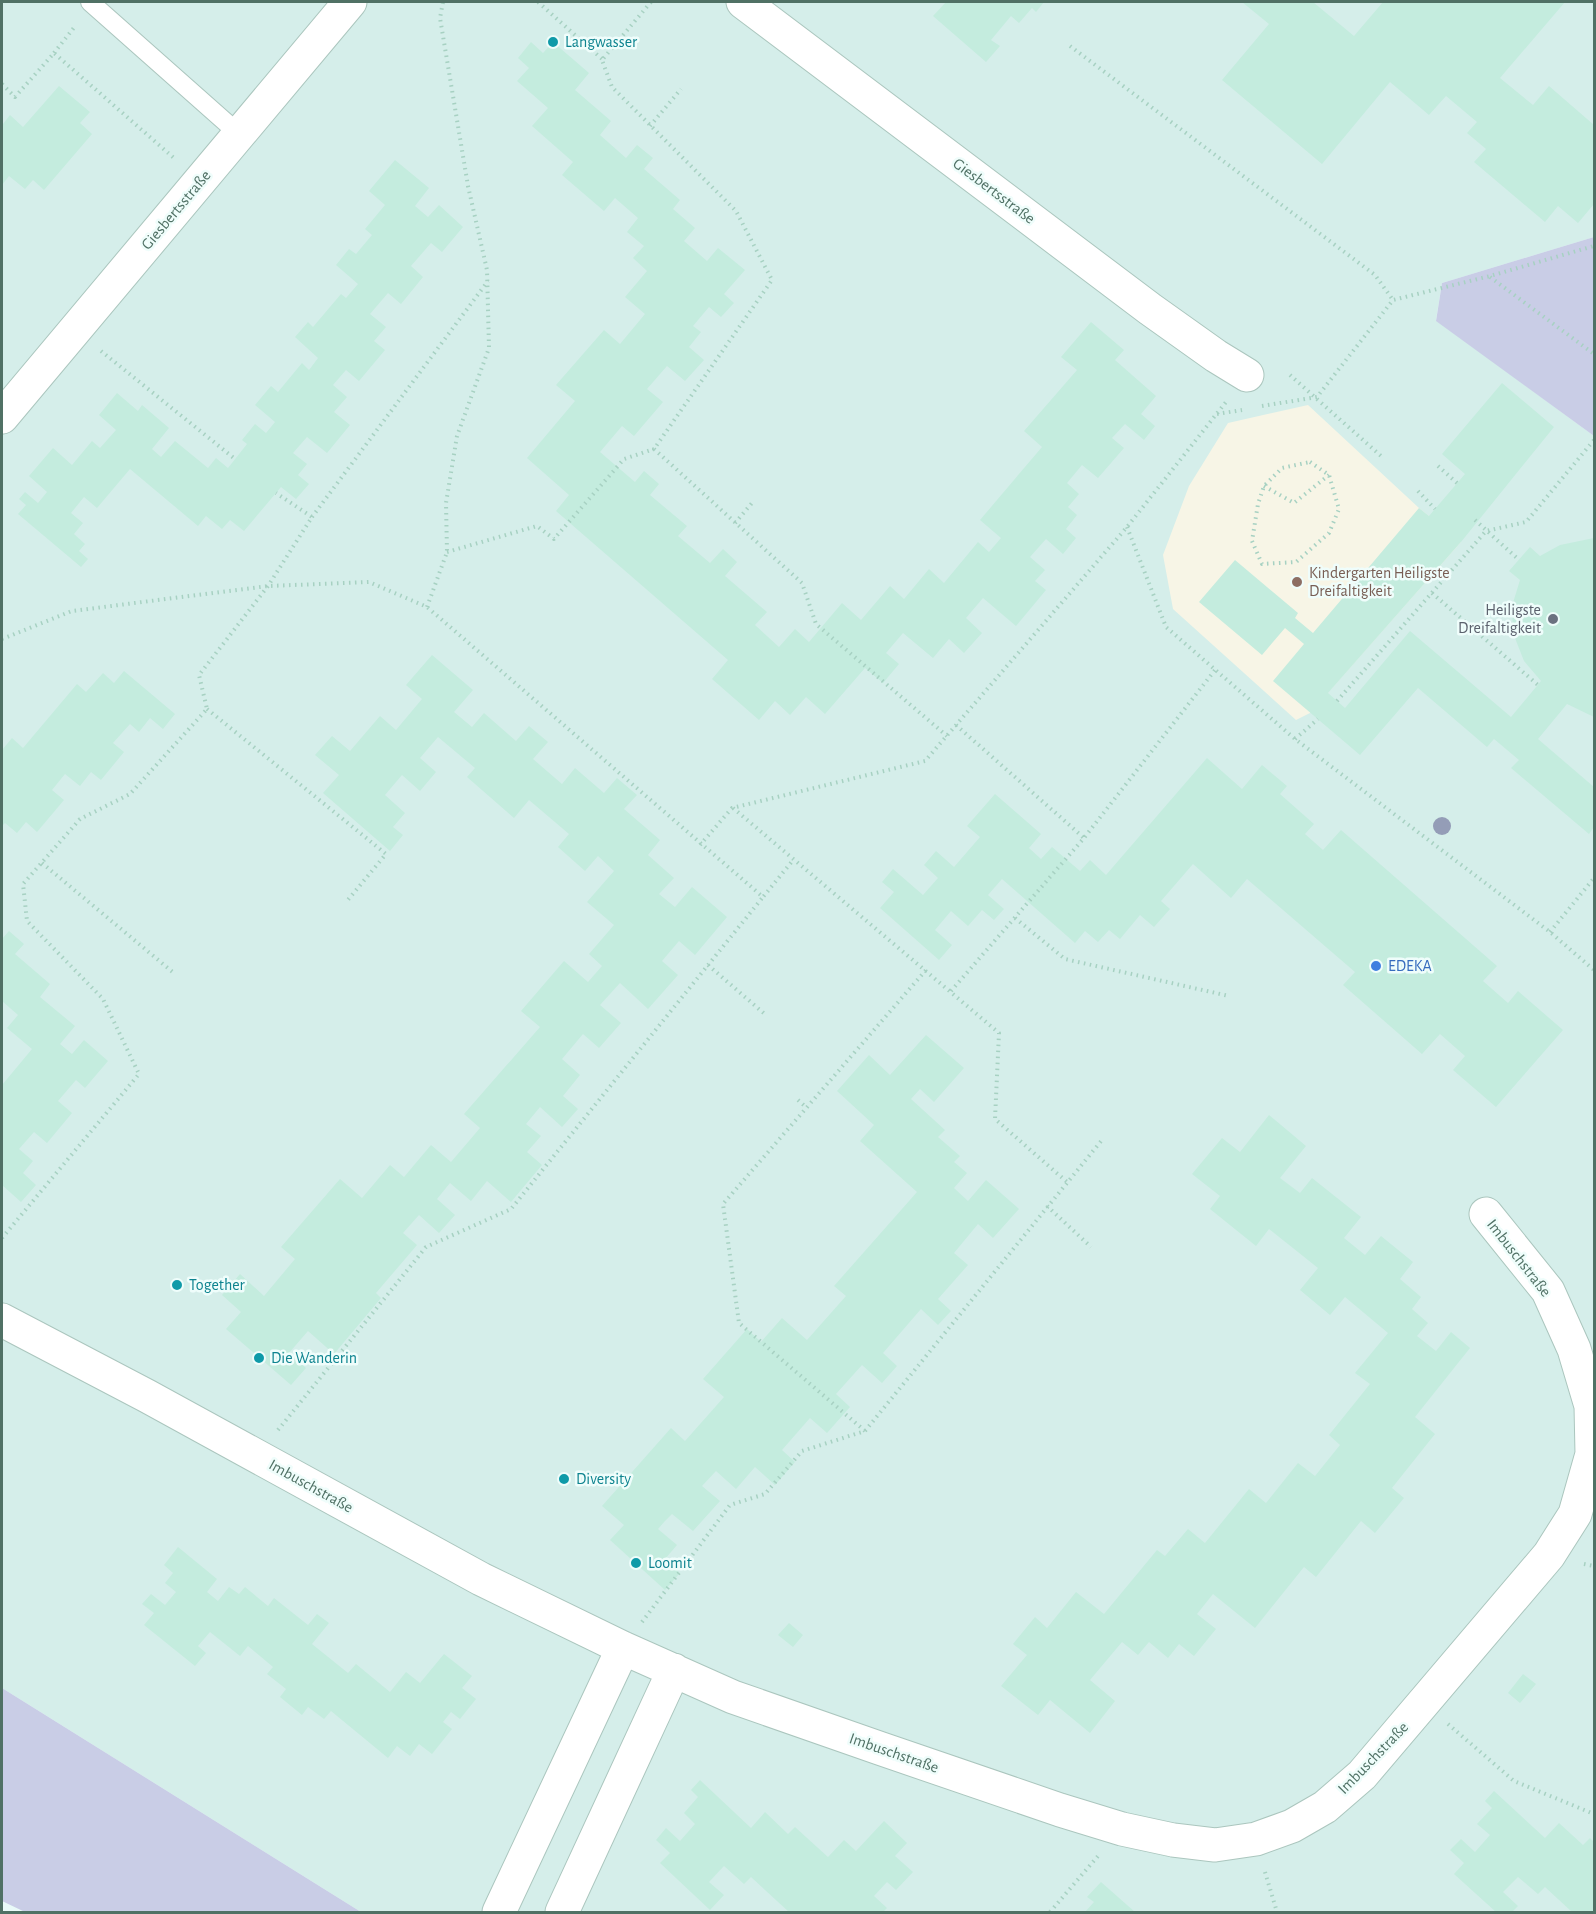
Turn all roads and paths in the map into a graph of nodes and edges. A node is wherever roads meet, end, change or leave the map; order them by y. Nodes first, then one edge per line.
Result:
1 (350, 2) edge
2 (443, 2) edge
3 (538, 2) edge
4 (651, 2) edge
5 (743, 2) edge
6 (92, 3) edge
7 (1070, 46) dead end
8 (54, 52) junction
9 (602, 60) junction
10 (2, 84) edge
11 (681, 89) dead end
12 (650, 126) junction
13 (238, 134) junction
14 (201, 181) junction
15 (1594, 246) edge
16 (1490, 276) junction
17 (488, 281) junction
18 (1394, 300) junction
19 (75, 330) junction
20 (1594, 354) edge
21 (1247, 375) dead end
22 (1290, 375) dead end
23 (1317, 397) junction
24 (1261, 406) dead end
25 (4, 407) edge
26 (1250, 408) dead end
27 (1594, 440) edge
28 (654, 449) junction
29 (1381, 456) dead end
30 (235, 459) dead end
31 (1438, 466) dead end
32 (1329, 475) junction
33 (1457, 483) dead end
34 (1264, 486) junction
35 (1418, 491) dead end
36 (276, 493) dead end
37 (752, 502) dead end
38 (1435, 509) dead end
39 (312, 517) junction
40 (1475, 520) dead end
41 (735, 523) junction
42 (1127, 527) junction
43 (1486, 531) junction
44 (447, 552) junction
45 (1519, 560) dead end
46 (268, 586) junction
47 (1432, 593) junction
48 (427, 607) junction
49 (2, 639) edge
50 (1215, 670) junction
51 (1538, 685) dead end
52 (1337, 701) dead end
53 (207, 708) junction
54 (1318, 718) dead end
55 (956, 725) junction
56 (947, 736) junction
57 (1295, 740) junction
58 (732, 807) junction
59 (1084, 838) junction
60 (700, 845) junction
61 (794, 859) junction
62 (42, 862) junction
63 (1594, 878) edge
64 (763, 897) junction
65 (347, 901) dead end
66 (1015, 918) junction
67 (1550, 932) junction
68 (708, 965) junction
69 (926, 970) junction
70 (1594, 970) edge
71 (175, 974) dead end
72 (951, 991) junction
73 (1229, 996) dead end
74 (767, 1016) dead end
75 (798, 1100) dead end
76 (807, 1107) junction
77 (1102, 1140) dead end
78 (1067, 1182) junction
79 (1047, 1206) junction
80 (1486, 1214) dead end
81 (2, 1238) edge
82 (1091, 1247) dead end
83 (2, 1320) edge
84 (865, 1431) junction
85 (257, 1456) junction
86 (623, 1648) junction
87 (674, 1670) junction
88 (1424, 1704) junction
89 (1594, 1814) edge
90 (1122, 1828) junction
91 (1256, 1839) junction
92 (499, 1912) edge
93 (562, 1912) edge
94 (1050, 1912) edge
95 (1276, 1912) edge

1 - 13 street, Giesbertsstraße
2 - 17 path
3 - 9 path
4 - 9 path
5 - 21 street, Giesbertsstraße
6 - 8 path
6 - 13 lane
7 - 18 path
8 - 10 path
8 - 14 path
9 - 12 path
11 - 12 path
12 - 28 path
13 - 14 street, Giesbertsstraße
14 - 19 street, Giesbertsstraße
15 - 16 path
16 - 18 path
16 - 20 path
17 - 39 path
17 - 44 path
18 - 23 path
19 - 25 street, Giesbertsstraße
19 - 30 path
22 - 23 path
23 - 24 path
23 - 29 path
26 - 42 path
27 - 43 path
28 - 41 path
28 - 44 path
31 - 33 path
32 - 34 path
32 - 34 path
32 - 34 path
35 - 38 path
36 - 39 path
37 - 41 path
39 - 46 path
40 - 43 path
41 - 56 path
42 - 50 path
42 - 55 path
43 - 45 path
43 - 47 path
44 - 48 path
46 - 48 path
46 - 49 path
46 - 53 path
47 - 51 path
47 - 52 path
48 - 60 path
50 - 57 path
50 - 59 path
53 - 62 path
53 - 65 path
54 - 57 path
55 - 56 path
55 - 59 path
56 - 58 path
57 - 67 path
58 - 60 path
58 - 61 path
59 - 66 path
60 - 64 path
61 - 64 path
61 - 69 path
62 - 71 path
62 - 81 path
63 - 67 path
64 - 68 path
66 - 72 path
66 - 73 path
67 - 70 path
68 - 74 path
68 - 85 path
69 - 72 path
69 - 76 path
72 - 78 path
75 - 76 path
76 - 84 path
77 - 78 path
78 - 79 path
79 - 82 path
79 - 84 path
80 - 88 street, Imbuschstraße
83 - 85 street, Imbuschstraße
84 - 86 path
85 - 86 street, Imbuschstraße
86 - 87 street, Imbuschstraße
86 - 92 street
87 - 90 street, Imbuschstraße
87 - 93 street
88 - 89 path
88 - 91 street, Imbuschstraße
90 - 91 street, Imbuschstraße
90 - 94 path
91 - 95 path

